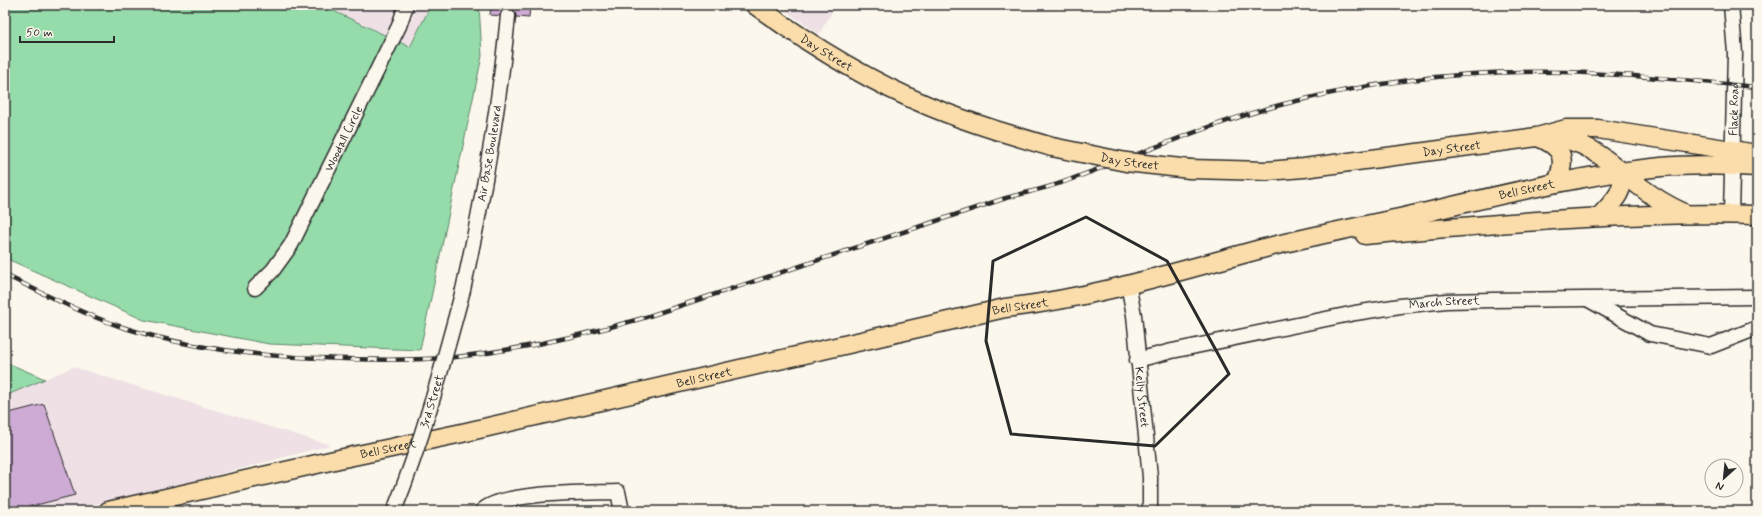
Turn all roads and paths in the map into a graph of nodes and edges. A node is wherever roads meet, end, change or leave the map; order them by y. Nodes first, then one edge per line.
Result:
1 (406, 5) edge
2 (755, 5) edge
3 (1732, 5) edge
4 (508, 16) tunnel mouth
5 (1537, 137) junction
6 (1757, 154) edge
7 (1731, 157) junction
8 (1757, 167) edge
9 (1622, 172) junction
10 (1557, 183) junction
11 (1686, 214) junction
12 (1731, 214) junction
13 (1757, 215) edge
14 (1600, 216) junction
15 (1300, 241) junction
16 (1128, 284) junction
17 (255, 288) dead end
18 (463, 290) joint
19 (1757, 297) edge
20 (1589, 300) junction
21 (1757, 328) edge
22 (1137, 360) junction
23 (108, 511) edge
24 (394, 511) edge
25 (482, 511) edge
26 (622, 511) edge
27 (1150, 511) edge

1 - 17 street, Woodall Circle
2 - 5 main road, Day Street, bridge
3 - 7 street, Flack Road
4 - 18 street, Air Base Boulevard
5 - 7 main road, Day Street
5 - 9 main road, Day Street
5 - 10 main road
6 - 7 main road, Day Street
7 - 8 main road, Bell Street
7 - 9 main road, Bell Street
7 - 12 street, Flack Road
9 - 10 main road, Bell Street
9 - 11 main road, Day Street
9 - 14 main road
10 - 15 main road, Bell Street
11 - 12 main road, Bell Street
11 - 14 main road, Bell Street
12 - 13 main road, Bell Street
14 - 15 main road, Bell Street
15 - 16 main road, Bell Street
16 - 22 street, Kelly Street
16 - 23 main road, Bell Street
18 - 24 street, 3rd Street, bridge
19 - 20 street, March Street
20 - 21 street
20 - 22 street, March Street
22 - 27 street, Kelly Street
25 - 26 street

